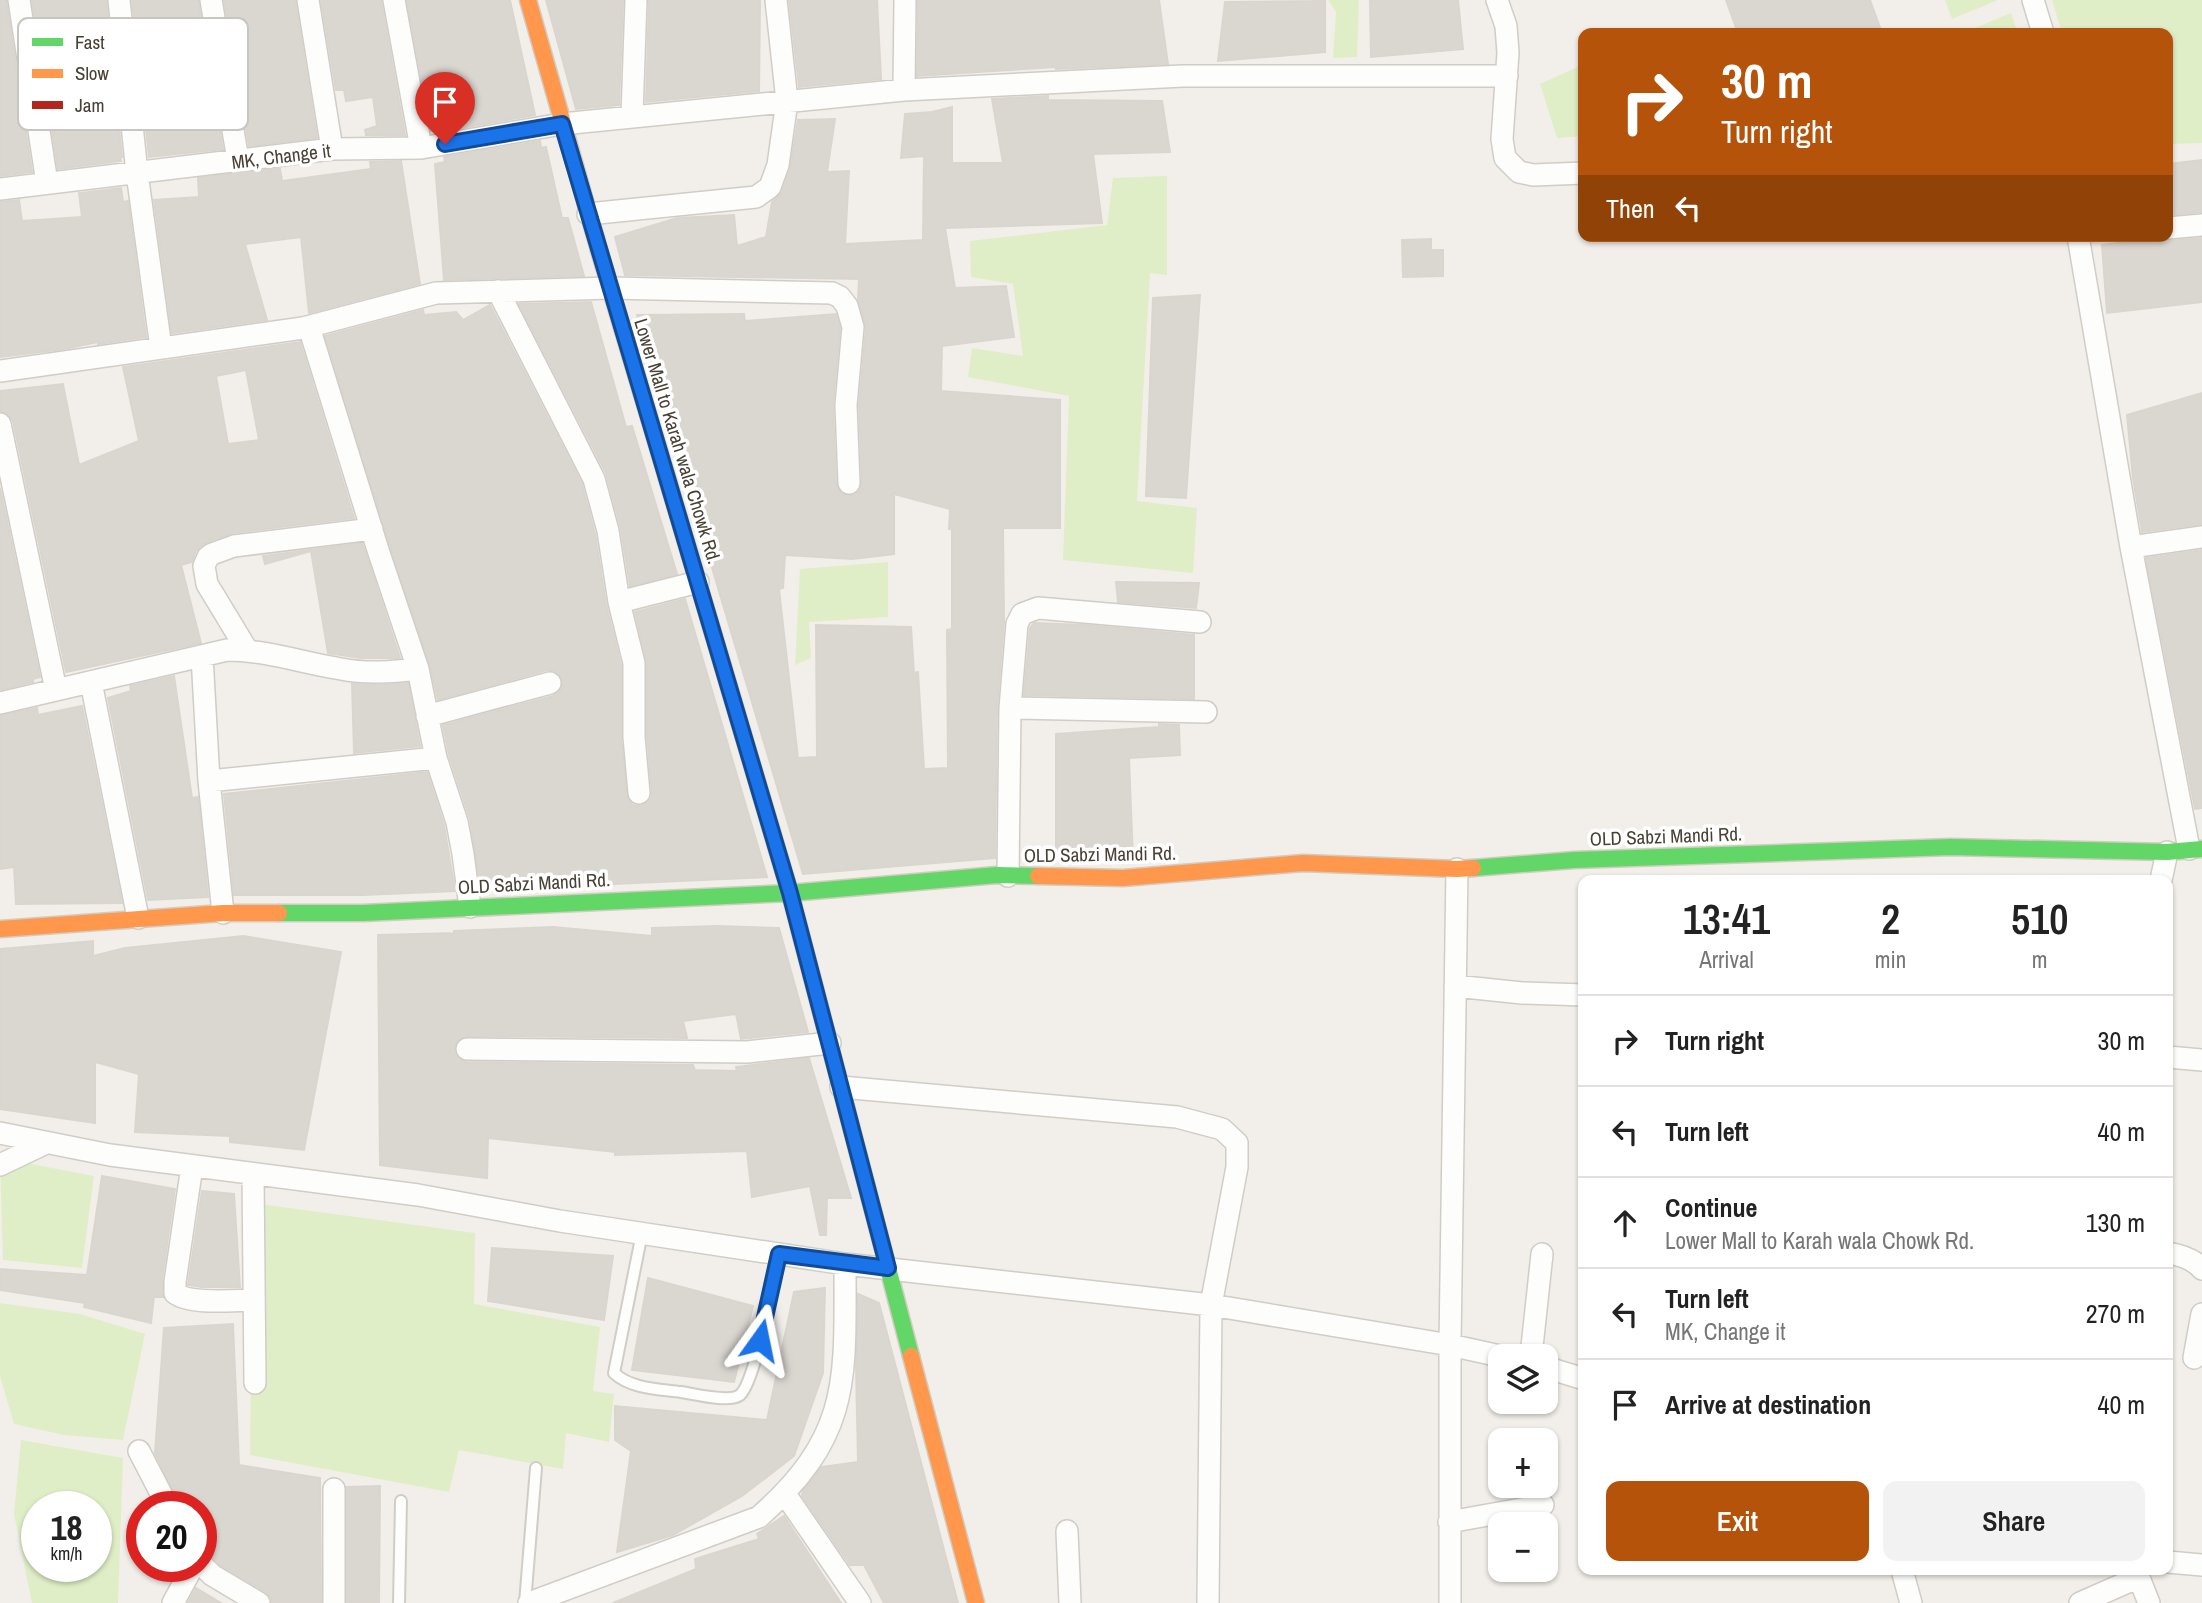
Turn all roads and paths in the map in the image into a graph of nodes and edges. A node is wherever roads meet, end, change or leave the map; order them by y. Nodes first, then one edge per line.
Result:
1 (19, 0) edge
2 (119, 0) edge
3 (212, 0) edge
4 (308, 0) edge
5 (394, 0) edge
6 (528, 0) edge
7 (636, 0) edge
8 (776, 0) edge
9 (905, 0) edge
10 (1496, 0) edge
11 (2033, 0) edge
12 (22, 18) edge
13 (121, 18) edge
14 (215, 18) edge
15 (2041, 28) edge
16 (1507, 76) junction
17 (904, 90) junction
18 (787, 101) junction
19 (632, 115) junction
20 (562, 124) junction
21 (39, 130) edge
22 (133, 130) edge
23 (233, 130) edge
24 (421, 148) junction
25 (332, 149) junction
26 (238, 160) junction
27 (137, 173) junction
28 (1578, 173) edge
29 (47, 183) junction
30 (0, 188) edge
31 (589, 214) junction
32 (2202, 225) edge
33 (2173, 228) edge
34 (2079, 242) edge
35 (611, 288) junction
36 (498, 291) junction
37 (309, 327) junction
38 (161, 348) junction
39 (0, 371) edge
40 (0, 424) edge
41 (849, 483) dead end
42 (372, 529) junction
43 (2202, 537) edge
44 (2131, 547) junction
45 (698, 582) junction
46 (619, 602) junction
47 (1200, 622) dead end
48 (247, 650) junction
49 (202, 656) junction
50 (418, 669) junction
51 (91, 682) junction
52 (550, 683) dead end
53 (56, 690) junction
54 (0, 703) edge
55 (1010, 708) junction
56 (1206, 712) dead end
57 (427, 716) junction
58 (436, 758) junction
59 (209, 781) junction
60 (639, 793) dead end
61 (2196, 849) edge
62 (2167, 852) junction
63 (1458, 869) junction
64 (2162, 875) edge
65 (1008, 876) junction
66 (790, 893) junction
67 (470, 907) junction
68 (223, 913) junction
69 (138, 918) junction
70 (0, 929) edge
71 (1455, 986) junction
72 (1578, 995) edge
73 (830, 1043) junction
74 (467, 1049) dead end
75 (2173, 1057) edge
76 (2202, 1060) edge
77 (841, 1087) junction
78 (0, 1133) edge
79 (46, 1143) junction
80 (0, 1165) edge
81 (192, 1166) junction
82 (253, 1174) junction
83 (642, 1233) junction
84 (779, 1254) junction
85 (1542, 1254) dead end
86 (2173, 1254) edge
87 (845, 1264) junction
88 (888, 1268) junction
89 (2202, 1269) edge
90 (254, 1300) junction
91 (1211, 1305) junction
92 (2202, 1314) edge
93 (1532, 1344) edge
94 (1450, 1345) junction
95 (1488, 1353) edge
96 (2194, 1358) dead end
97 (1558, 1369) edge
98 (1578, 1372) edge
99 (255, 1383) dead end
100 (139, 1451) dead end
101 (536, 1468) dead end
102 (334, 1489) dead end
103 (160, 1491) edge
104 (785, 1494) junction
105 (401, 1501) dead end
106 (1543, 1505) dead end
107 (1449, 1522) junction
108 (1068, 1531) dead end
109 (2173, 1562) edge
110 (2202, 1565) edge
111 (1903, 1575) edge
112 (2136, 1575) edge
113 (2138, 1575) edge
114 (217, 1578) edge
115 (184, 1582) edge
116 (173, 1603) edge
117 (259, 1603) edge
118 (334, 1603) edge
119 (399, 1603) edge
120 (527, 1603) edge
121 (860, 1603) edge
122 (976, 1603) edge
123 (1070, 1603) edge
124 (1208, 1603) edge
125 (1450, 1603) edge
126 (1911, 1603) edge
127 (2080, 1603) edge
128 (2149, 1603) edge

1 - 12 street
2 - 13 street
3 - 14 street
4 - 25 street
5 - 24 street
6 - 20 street, Lower Mall to Karah wala Chowk Rd.
7 - 19 street
8 - 18 street
9 - 17 street
10 - 16 street
11 - 15 street
16 - 17 street, MK, Change it
16 - 28 street
17 - 18 street, MK, Change it
18 - 19 street, MK, Change it
18 - 31 street
19 - 20 street, MK, Change it
20 - 24 street, MK, Change it
20 - 31 street, Lower Mall to Karah wala Chowk Rd.
21 - 29 street
22 - 27 street
23 - 26 street
24 - 25 street, MK, Change it
25 - 26 street, MK, Change it
26 - 27 street, MK, Change it
27 - 29 street, MK, Change it
27 - 38 street
29 - 30 street, MK, Change it
31 - 35 street, Lower Mall to Karah wala Chowk Rd.
32 - 33 street
34 - 44 street
35 - 36 street
35 - 41 street
35 - 45 street, Lower Mall to Karah wala Chowk Rd.
36 - 37 street
36 - 46 street
37 - 38 street
37 - 42 street
38 - 39 street
40 - 53 street
42 - 48 street
42 - 50 street
43 - 44 street
44 - 61 street
45 - 46 street
45 - 66 street, Lower Mall to Karah wala Chowk Rd.
46 - 60 street
47 - 55 street
48 - 49 street
48 - 50 street
49 - 51 street
49 - 59 street
50 - 57 street
51 - 53 street
51 - 69 street
52 - 57 street
53 - 54 street
55 - 56 street
55 - 65 street
57 - 58 street
58 - 59 street
58 - 67 street
59 - 68 street
61 - 62 street, OLD Sabzi Mandi Rd.
62 - 63 street, OLD Sabzi Mandi Rd.
62 - 64 street
63 - 65 street, OLD Sabzi Mandi Rd.
63 - 71 street
65 - 66 street, OLD Sabzi Mandi Rd.
66 - 67 street, OLD Sabzi Mandi Rd.
66 - 73 street, Lower Mall to Karah wala Chowk Rd.
67 - 68 street, OLD Sabzi Mandi Rd.
68 - 69 street, OLD Sabzi Mandi Rd.
69 - 70 street, OLD Sabzi Mandi Rd.
71 - 72 street
71 - 94 street
73 - 74 street
73 - 77 street, Lower Mall to Karah wala Chowk Rd.
75 - 76 street
77 - 88 street, Lower Mall to Karah wala Chowk Rd.
77 - 91 street
78 - 79 street
79 - 80 street
79 - 81 street
81 - 82 street
81 - 90 street
82 - 83 street
82 - 90 street
83 - 84 street
83 - 84 lane
84 - 87 street
85 - 93 street
86 - 89 street
87 - 88 street
87 - 104 street
88 - 91 street
88 - 122 street, Lower Mall to Karah wala Chowk Rd.
90 - 99 street
91 - 94 street
91 - 124 street
92 - 96 street
94 - 95 street
94 - 107 street
97 - 98 street
100 - 103 street
101 - 120 lane
102 - 118 street
104 - 120 street
104 - 121 street
105 - 119 lane
106 - 107 street
107 - 125 street
108 - 123 street
109 - 110 street
111 - 126 street
112 - 127 street
113 - 128 street
114 - 117 street
115 - 116 street

